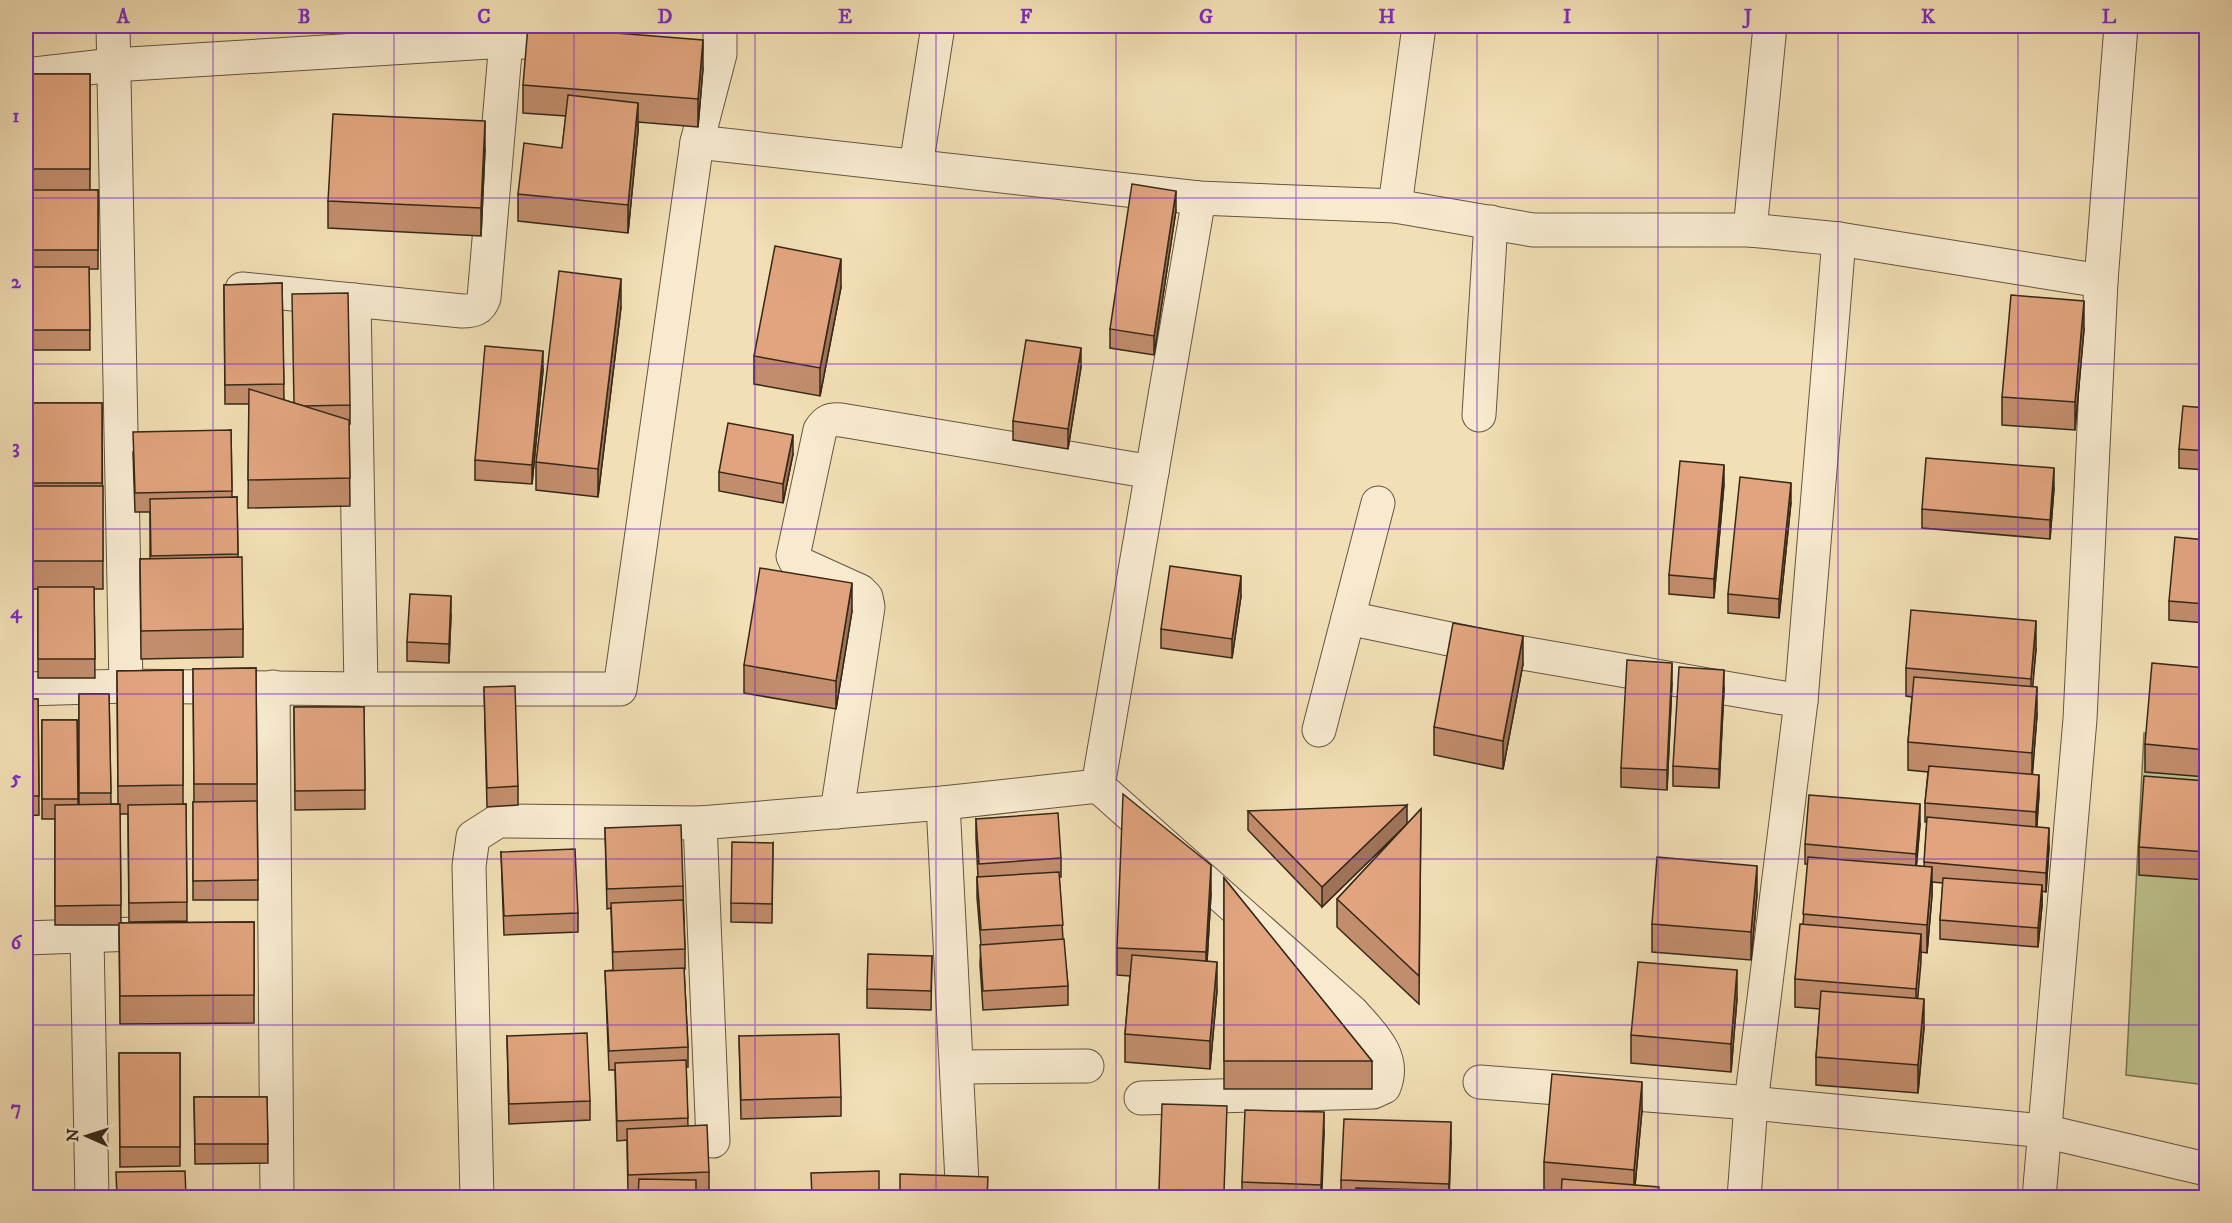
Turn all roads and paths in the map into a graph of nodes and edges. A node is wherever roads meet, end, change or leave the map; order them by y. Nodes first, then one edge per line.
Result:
1 (113, 26) edge
2 (939, 26) edge
3 (1419, 26) edge
4 (1770, 26) edge
5 (2121, 26) edge
6 (720, 40) edge
7 (506, 41) junction
8 (601, 47) edge
9 (685, 52) edge
10 (113, 65) junction
11 (26, 75) edge
12 (697, 142) junction
13 (916, 166) junction
14 (1199, 198) junction
15 (1395, 206) junction
16 (1491, 222) junction
17 (1750, 230) junction
18 (1839, 239) junction
19 (2102, 281) junction
20 (242, 289) edge
21 (354, 300) junction
22 (1479, 415) dead end
23 (1152, 472) junction
24 (1378, 503) dead end
25 (1348, 618) junction
26 (126, 686) junction
27 (273, 687) junction
28 (26, 689) edge
29 (362, 689) junction
30 (1801, 701) junction
31 (1319, 730) dead end
32 (1098, 786) junction
33 (943, 803) junction
34 (837, 812) junction
35 (700, 823) junction
36 (275, 929) junction
37 (240, 930) edge
38 (193, 932) edge
39 (87, 937) junction
40 (26, 938) edge
41 (1087, 1066) dead end
42 (958, 1067) junction
43 (1480, 1082) dead end
44 (1141, 1098) dead end
45 (1751, 1103) junction
46 (2044, 1131) junction
47 (713, 1141) dead end
48 (2206, 1169) edge
49 (962, 1182) edge
50 (92, 1197) edge
51 (277, 1197) edge
52 (477, 1197) edge
53 (1744, 1197) edge
54 (2039, 1197) edge

1 - 10 street
2 - 13 street
3 - 15 street
4 - 17 street
5 - 19 street
6 - 9 street
6 - 12 street
7 - 8 street
7 - 10 street
7 - 21 street
10 - 11 street
10 - 26 street
12 - 13 street
12 - 29 street
13 - 14 street
14 - 15 street
14 - 23 street
15 - 16 street
16 - 17 street
16 - 22 street
17 - 18 street
18 - 19 street
18 - 30 street
19 - 46 street
20 - 21 street
21 - 29 street
23 - 32 street
23 - 34 street
24 - 25 street
25 - 30 street
25 - 31 street
26 - 27 street
26 - 28 street
27 - 29 street
27 - 36 street
30 - 45 street
32 - 33 street
32 - 44 street
33 - 34 street
33 - 42 street
34 - 35 street
35 - 47 street
35 - 52 street
36 - 37 street
36 - 51 street
38 - 39 street
39 - 40 street
39 - 50 street
41 - 42 street
42 - 49 street
43 - 45 street
45 - 46 street
45 - 53 street
46 - 48 street
46 - 54 street

